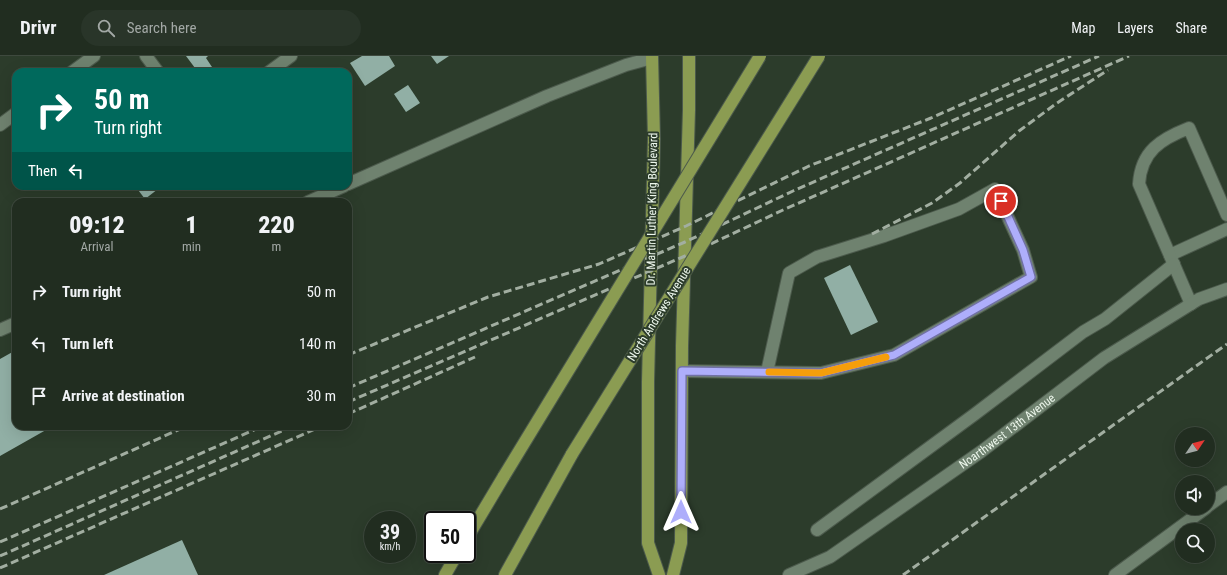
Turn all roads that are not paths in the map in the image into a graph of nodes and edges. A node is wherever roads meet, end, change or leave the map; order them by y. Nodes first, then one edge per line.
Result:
1 (94, 56) edge
2 (146, 56) edge
3 (291, 56) edge
4 (689, 56) edge
5 (760, 56) edge
6 (819, 56) edge
7 (652, 57) edge
8 (78, 68) edge
9 (155, 68) edge
10 (274, 68) edge
11 (12, 116) edge
12 (0, 125) edge
13 (352, 182) edge
14 (335, 190) edge
15 (317, 198) edge
16 (1227, 215) edge
17 (1227, 229) edge
18 (1172, 260) junction
19 (1227, 289) edge
20 (1191, 304) junction
21 (12, 325) edge
22 (0, 330) edge
23 (682, 371) junction
24 (767, 372) junction
25 (1227, 492) edge
26 (1215, 501) edge
27 (1196, 515) edge
28 (476, 523) edge
29 (817, 530) dead end
30 (452, 563) edge
31 (445, 575) edge
32 (505, 575) edge
33 (660, 575) edge
34 (672, 575) edge
35 (789, 575) edge
36 (1115, 575) edge

1 - 8 street
2 - 9 street
3 - 10 street
4 - 23 main road
5 - 28 main road, bridge
6 - 32 main road, North Andrews Avenue, bridge
7 - 13 street
7 - 33 main road, Dr. Martin Luther King Boulevard
11 - 12 street
14 - 15 street
16 - 18 street
17 - 18 street
18 - 20 street
18 - 29 street
19 - 20 street, Noarthwest 13th Avenue
20 - 35 street, Noarthwest 13th Avenue
21 - 22 street
23 - 24 street
23 - 34 main road
24 - 24 street
25 - 26 street
27 - 36 street
30 - 31 main road

